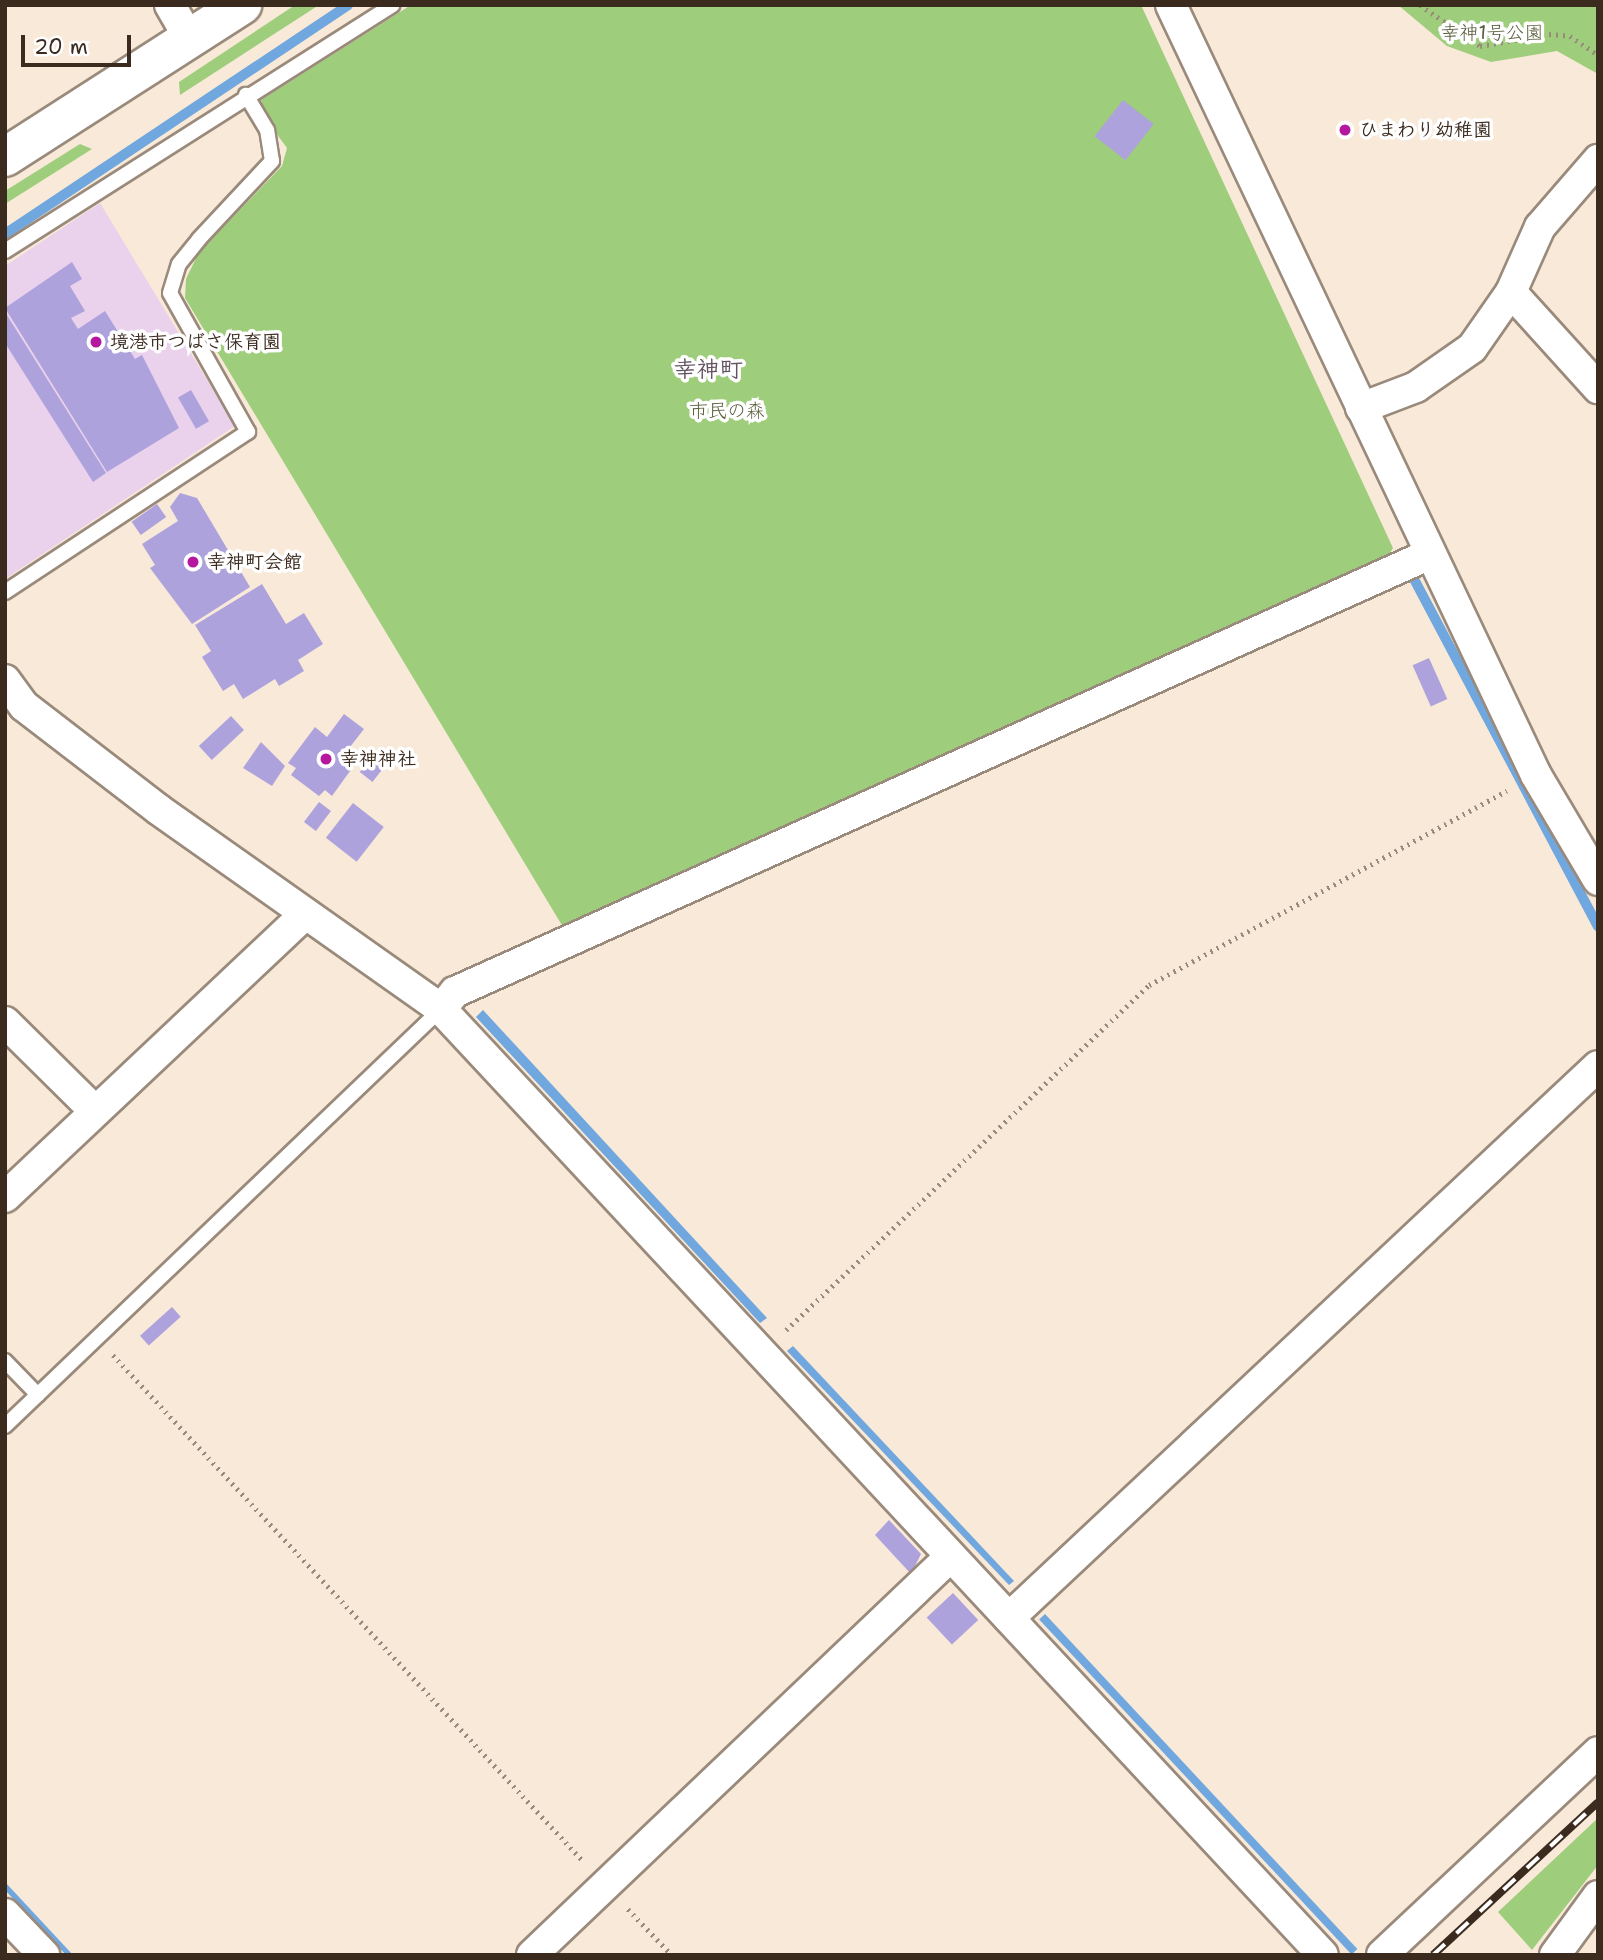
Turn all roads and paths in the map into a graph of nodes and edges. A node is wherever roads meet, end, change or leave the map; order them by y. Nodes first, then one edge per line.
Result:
1 (170, 5) edge
2 (243, 5) edge
3 (392, 5) edge
4 (1171, 5) edge
5 (1420, 5) edge
6 (190, 39) junction
7 (1598, 55) edge
8 (246, 95) junction
9 (5, 157) edge
10 (1598, 160) edge
11 (5, 251) edge
12 (1511, 292) junction
13 (1598, 388) edge
14 (1360, 408) junction
15 (1428, 555) junction
16 (5, 593) edge
17 (5, 680) edge
18 (1536, 775) junction
19 (1598, 880) edge
20 (305, 914) junction
21 (441, 1009) junction
22 (5, 1021) edge
23 (1598, 1066) edge
24 (93, 1110) junction
25 (5, 1197) edge
26 (99, 1339) junction
27 (760, 1354) junction
28 (5, 1361) edge
29 (38, 1395) junction
30 (5, 1426) edge
31 (950, 1557) junction
32 (1009, 1618) junction
33 (1598, 1752) edge
34 (606, 1886) junction
35 (1598, 1896) edge
36 (5, 1913) edge
37 (44, 1955) edge
38 (532, 1955) edge
39 (672, 1955) edge
40 (1323, 1955) edge
41 (1382, 1955) edge
42 (1555, 1955) edge

1 - 6 street
2 - 6 main road
3 - 8 lane
4 - 14 street
5 - 7 path
6 - 9 main road
8 - 11 lane
8 - 16 lane
10 - 12 street
12 - 13 street
12 - 14 street
14 - 15 street
15 - 18 street
15 - 21 street
17 - 20 street
18 - 19 street
18 - 27 path
20 - 21 street
20 - 24 street
21 - 26 lane
21 - 27 street
22 - 24 street
23 - 32 street
24 - 25 street
26 - 29 lane
26 - 34 path
27 - 31 street
28 - 29 lane
29 - 30 lane
31 - 32 street
31 - 34 street
32 - 40 street
33 - 41 street
34 - 38 street
34 - 39 path
35 - 42 street
36 - 37 street

